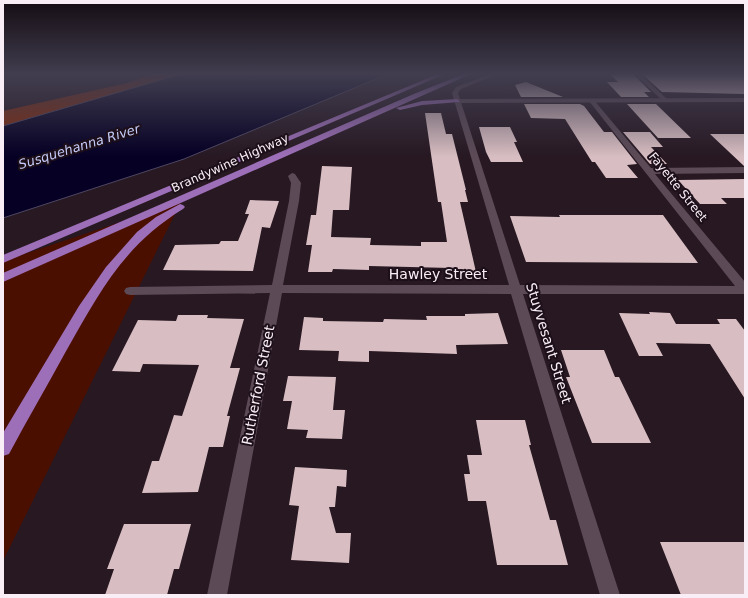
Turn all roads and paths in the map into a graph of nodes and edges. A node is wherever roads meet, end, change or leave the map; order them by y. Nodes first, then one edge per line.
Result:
1 (457, 101) edge
2 (376, 102) edge
3 (403, 102) edge
4 (448, 102) edge
5 (593, 102) edge
6 (344, 127) junction
7 (262, 163) junction
8 (648, 170) junction
9 (745, 170) edge
10 (292, 176) dead end
11 (153, 196) junction
12 (3, 251) edge
13 (3, 259) edge
14 (3, 278) edge
15 (276, 289) junction
16 (516, 290) junction
17 (745, 290) edge
18 (130, 291) dead end
19 (3, 448) edge
20 (217, 595) edge
21 (610, 595) edge

1 - 16 street, Stuyvesant Street
2 - 11 main road, Brandywine Highway
3 - 6 main road, Brandywine Highway
4 - 6 main road
5 - 8 street, Fayette Street
6 - 7 main road, Brandywine Highway
7 - 14 main road, Brandywine Highway
7 - 19 main road
8 - 9 street
8 - 17 street, Fayette Street
10 - 15 street, Rutherford Street
11 - 12 main road
11 - 13 main road, Brandywine Highway
15 - 16 street, Hawley Street
15 - 18 street, Hawley Street
15 - 20 street, Rutherford Street
16 - 17 street, Hawley Street
16 - 21 street, Stuyvesant Street

